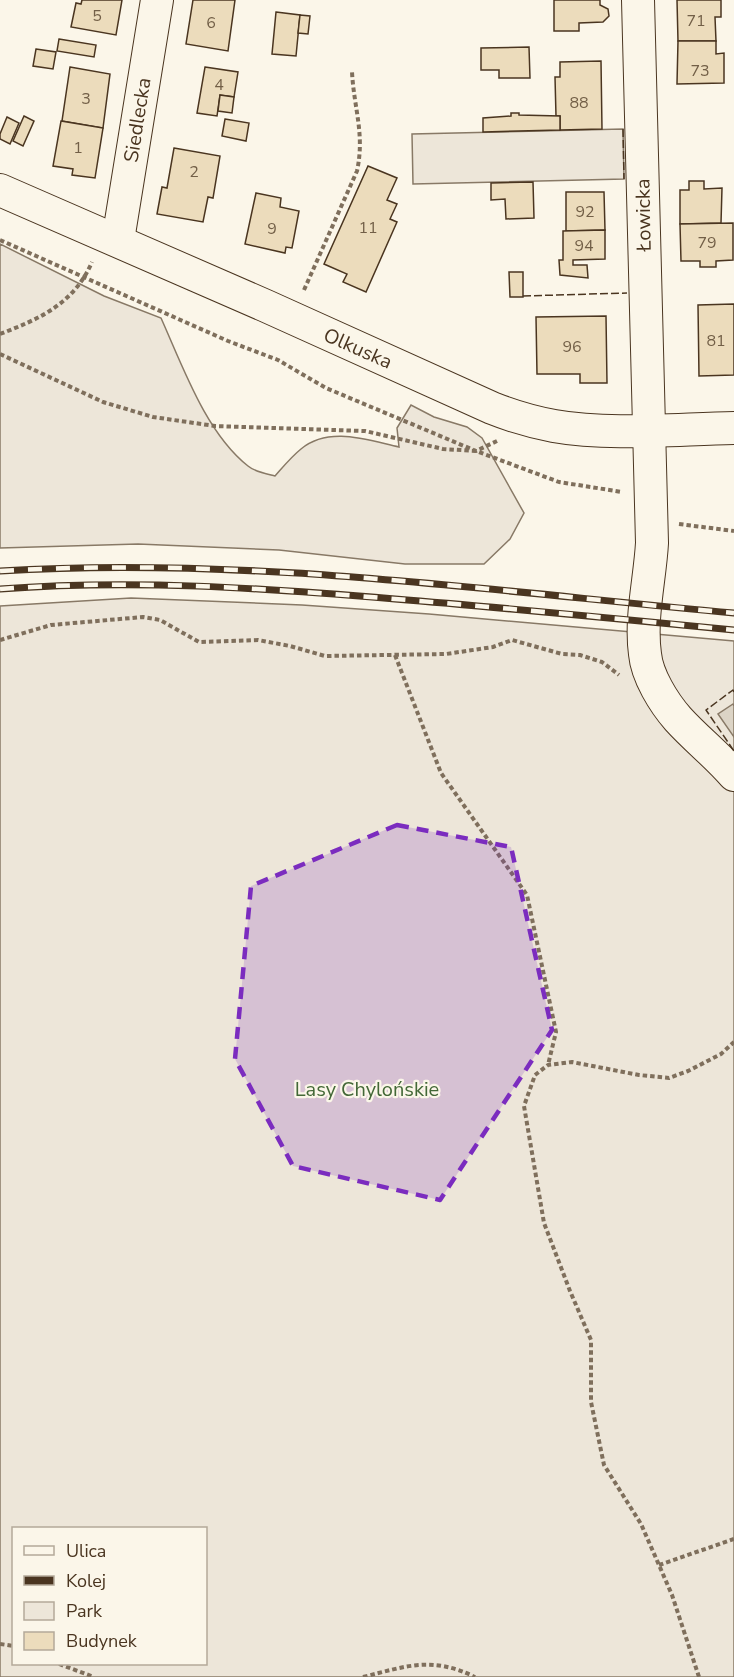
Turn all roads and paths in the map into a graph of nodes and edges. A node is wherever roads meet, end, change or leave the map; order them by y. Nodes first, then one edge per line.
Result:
1 (157, 0) edge
2 (638, 0) edge
3 (352, 72) dead end
4 (0, 190) edge
5 (118, 240) junction
6 (0, 241) edge
7 (90, 268) dead end
8 (84, 278) junction
9 (292, 317) junction
10 (0, 334) edge
11 (0, 354) edge
12 (525, 419) junction
13 (734, 428) edge
14 (648, 430) junction
15 (476, 451) junction
16 (651, 508) junction
17 (734, 531) edge
18 (0, 640) edge
19 (395, 655) junction
20 (623, 680) dead end
21 (734, 775) edge
22 (734, 1042) edge
23 (548, 1065) junction
24 (734, 1539) edge
25 (659, 1565) junction
26 (62, 1665) edge
27 (94, 1677) edge
28 (363, 1677) edge
29 (475, 1677) edge
30 (699, 1677) edge

1 - 5 street, Siedlecka
2 - 14 street, Łowicka
3 - 9 path
4 - 5 street, Olkuska
5 - 9 street, Olkuska
6 - 8 path
7 - 8 path
8 - 10 path
8 - 15 path
9 - 12 street, Olkuska
11 - 15 path
12 - 14 street, Olkuska
12 - 15 path
13 - 14 street, Olkuska
14 - 16 street, Łowicka
15 - 16 path
16 - 17 path
16 - 21 street, Łowicka
18 - 19 path
19 - 20 path
19 - 23 path
22 - 23 path
23 - 25 path
24 - 25 path
25 - 30 path
26 - 27 path
28 - 29 path

